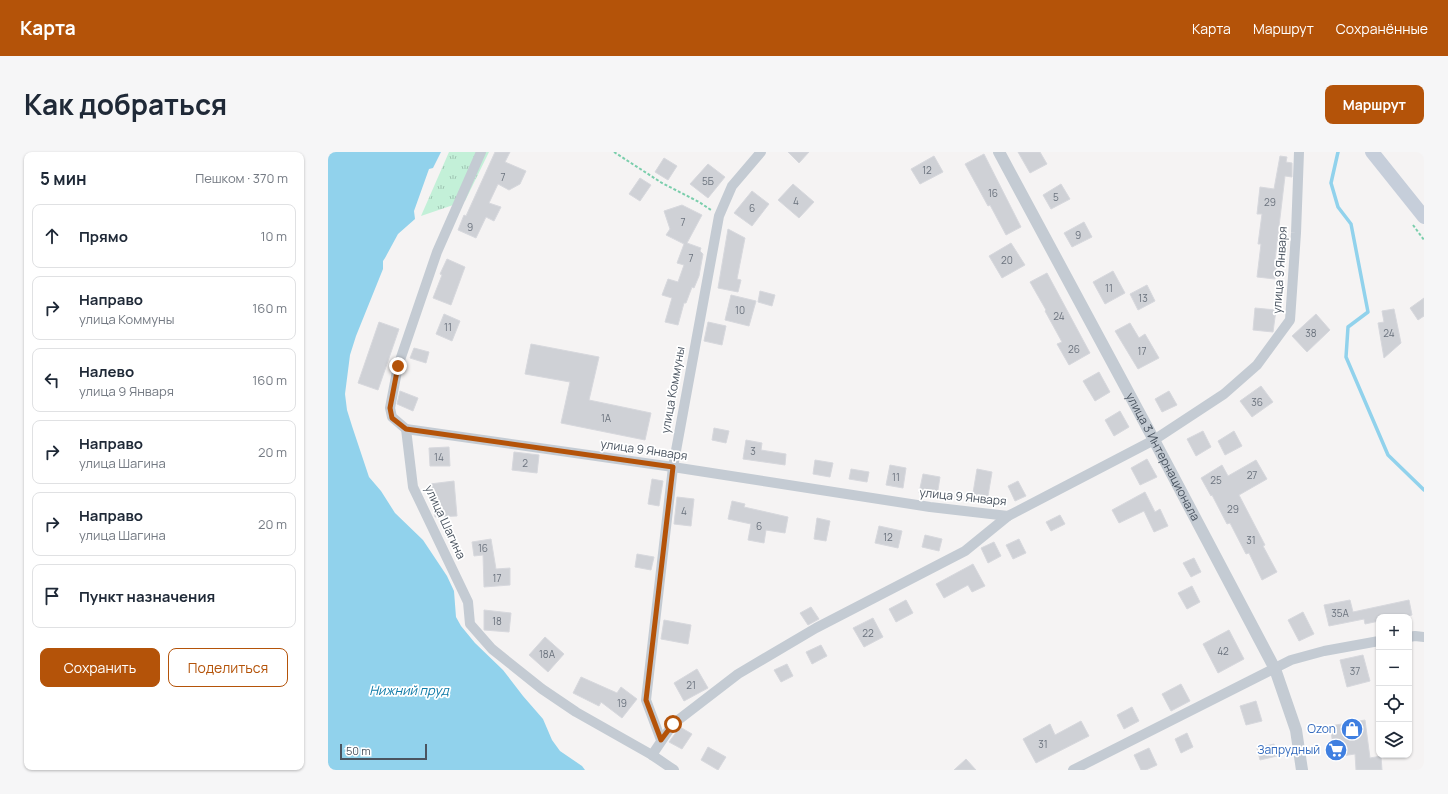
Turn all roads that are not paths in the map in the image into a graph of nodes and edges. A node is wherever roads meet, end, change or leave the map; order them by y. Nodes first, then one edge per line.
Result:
1 (481, 152) edge
2 (761, 152) edge
3 (999, 152) edge
4 (1299, 152) edge
5 (1372, 152) edge
6 (1424, 217) edge
7 (406, 429) junction
8 (1154, 440) junction
9 (673, 467) junction
10 (1008, 516) junction
11 (1412, 636) edge
12 (1424, 637) edge
13 (1376, 642) edge
14 (1275, 669) junction
15 (661, 740) junction
16 (652, 756) junction
17 (674, 770) edge
18 (1073, 770) edge
19 (1302, 770) edge

1 - 7 street
2 - 9 street, улица Коммуны
3 - 8 street, улица 3 Интернационала
4 - 8 street, улица 9 Января
5 - 6 main road
7 - 9 street, улица 9 Января
7 - 16 street, улица Шагина
8 - 10 street, улица 9 Января
8 - 14 street, улица 3 Интернационала
9 - 10 street, улица 9 Января
9 - 15 street, улица Коммуны
10 - 15 street
11 - 12 street
13 - 14 street
14 - 18 street
14 - 19 street, улица 3 Интернационала
15 - 16 street
16 - 17 street, улица Шагина

